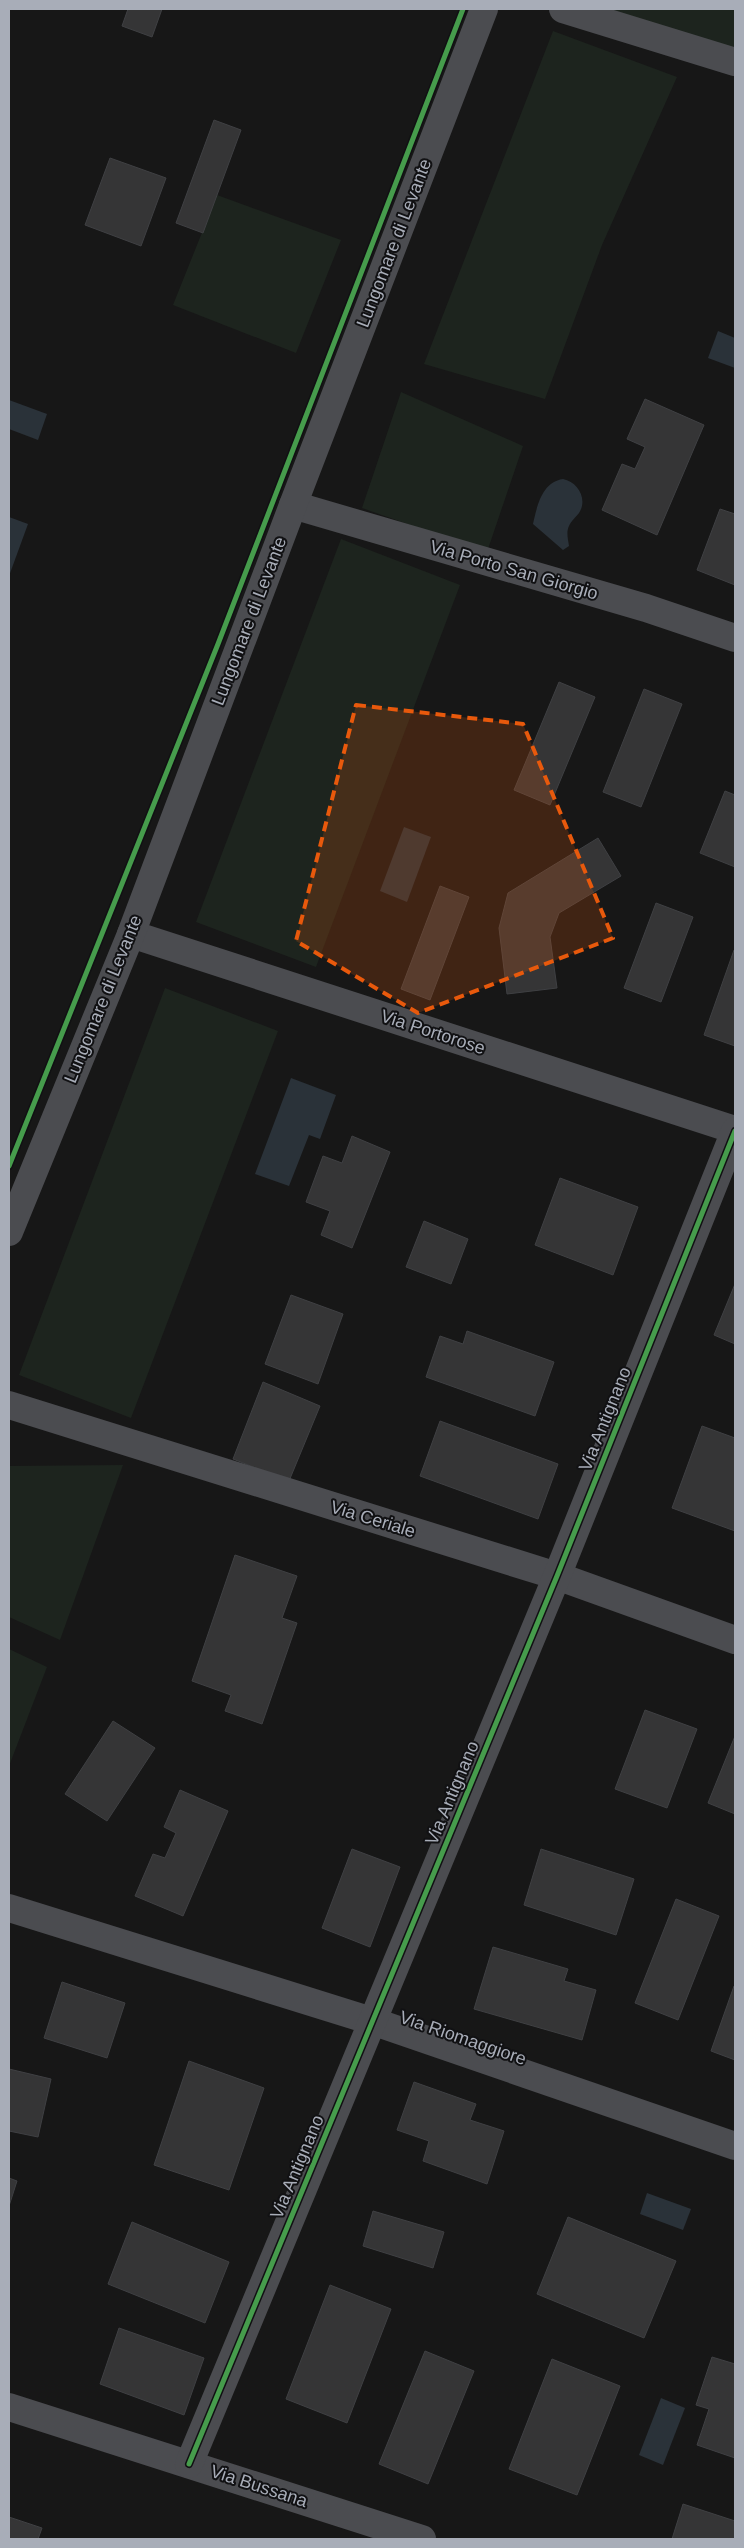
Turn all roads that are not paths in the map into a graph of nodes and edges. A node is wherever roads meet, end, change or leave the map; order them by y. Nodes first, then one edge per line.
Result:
1 (484, 9) edge
2 (563, 9) edge
3 (735, 62) edge
4 (293, 505) junction
5 (735, 638) edge
6 (130, 934) junction
7 (735, 1130) edge
8 (9, 1232) edge
9 (9, 1405) edge
10 (557, 1576) junction
11 (735, 1640) edge
12 (9, 1908) edge
13 (372, 2021) junction
14 (735, 2146) edge
15 (9, 2407) edge
16 (189, 2464) junction
17 (422, 2539) edge

1 - 4 street, Lungomare di Levante
2 - 3 street
4 - 5 street, Via Porto San Giorgio
4 - 6 street, Lungomare di Levante
6 - 7 street, Via Portorose
6 - 8 street, Lungomare di Levante
7 - 10 street, Via Antignano
9 - 10 street, Via Ceriale
10 - 11 street, Via Ceriale
10 - 13 street, Via Antignano
12 - 13 street, Via Riomaggiore
13 - 14 street, Via Riomaggiore
13 - 16 street, Via Antignano
15 - 16 street, Via Bussana
16 - 17 street, Via Bussana

